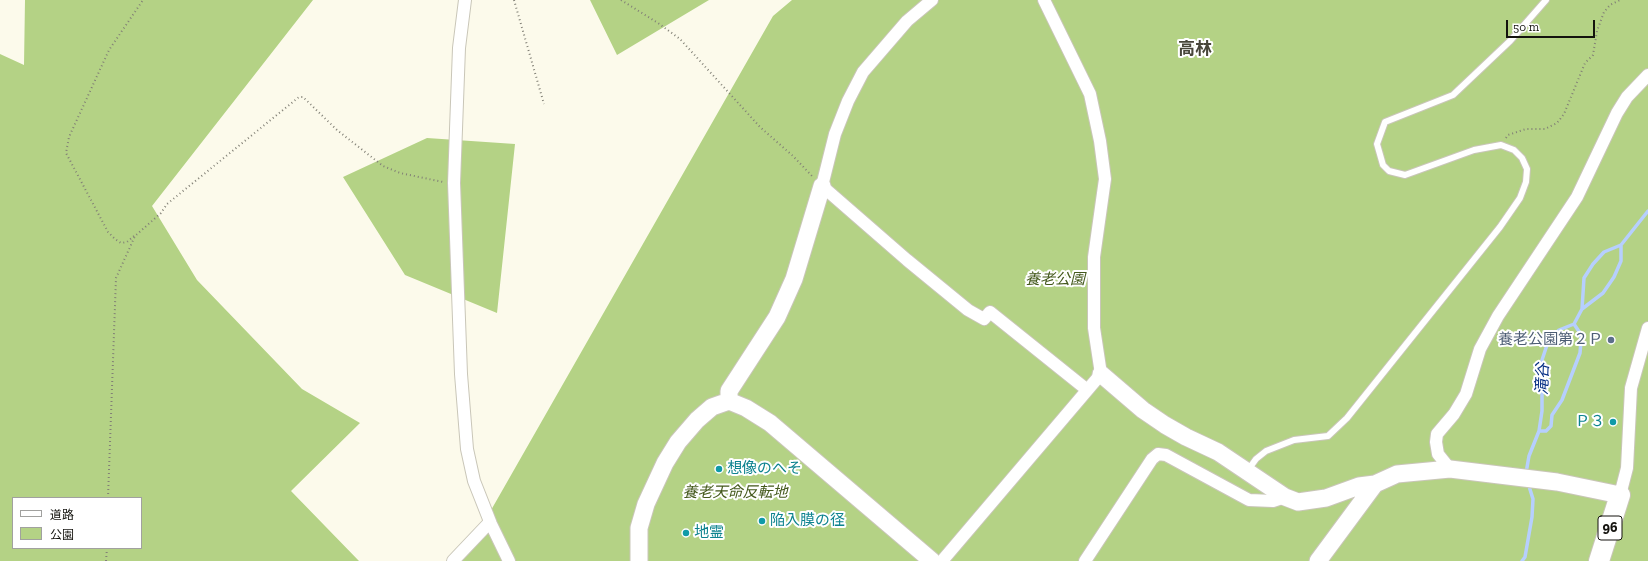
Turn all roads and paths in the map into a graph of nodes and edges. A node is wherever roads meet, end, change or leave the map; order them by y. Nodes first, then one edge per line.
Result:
1 (142, 0) edge
2 (465, 0) edge
3 (514, 0) edge
4 (622, 0) edge
5 (932, 0) edge
6 (1044, 0) edge
7 (1546, 0) edge
8 (1620, 0) edge
9 (1648, 75) edge
10 (544, 104) dead end
11 (1501, 145) junction
12 (454, 183) junction
13 (822, 186) junction
14 (134, 236) junction
15 (1648, 328) edge
16 (1100, 374) junction
17 (1086, 389) junction
18 (729, 401) junction
19 (1450, 469) junction
20 (1247, 471) junction
21 (1375, 484) junction
22 (1620, 495) junction
23 (108, 497) edge
24 (1285, 497) junction
25 (490, 522) junction
26 (107, 549) edge
27 (458, 559) edge
28 (106, 561) edge
29 (509, 561) edge
30 (639, 561) edge
31 (932, 561) edge
32 (942, 561) edge
33 (1085, 561) edge
34 (1318, 561) edge
35 (1599, 561) edge

1 - 14 path
2 - 12 street
3 - 10 path
4 - 13 path
5 - 13 street
6 - 16 street
7 - 11 lane
8 - 11 path
9 - 19 street
11 - 20 lane
12 - 14 path
12 - 25 street
13 - 17 street
13 - 18 street
14 - 23 path
15 - 22 street
16 - 17 street
16 - 20 street
17 - 32 street
18 - 30 street
18 - 31 street
19 - 21 street
19 - 22 street
20 - 24 street
21 - 24 street
21 - 34 street
22 - 35 main road, 96
24 - 33 street
25 - 27 street
25 - 29 street
26 - 28 path

